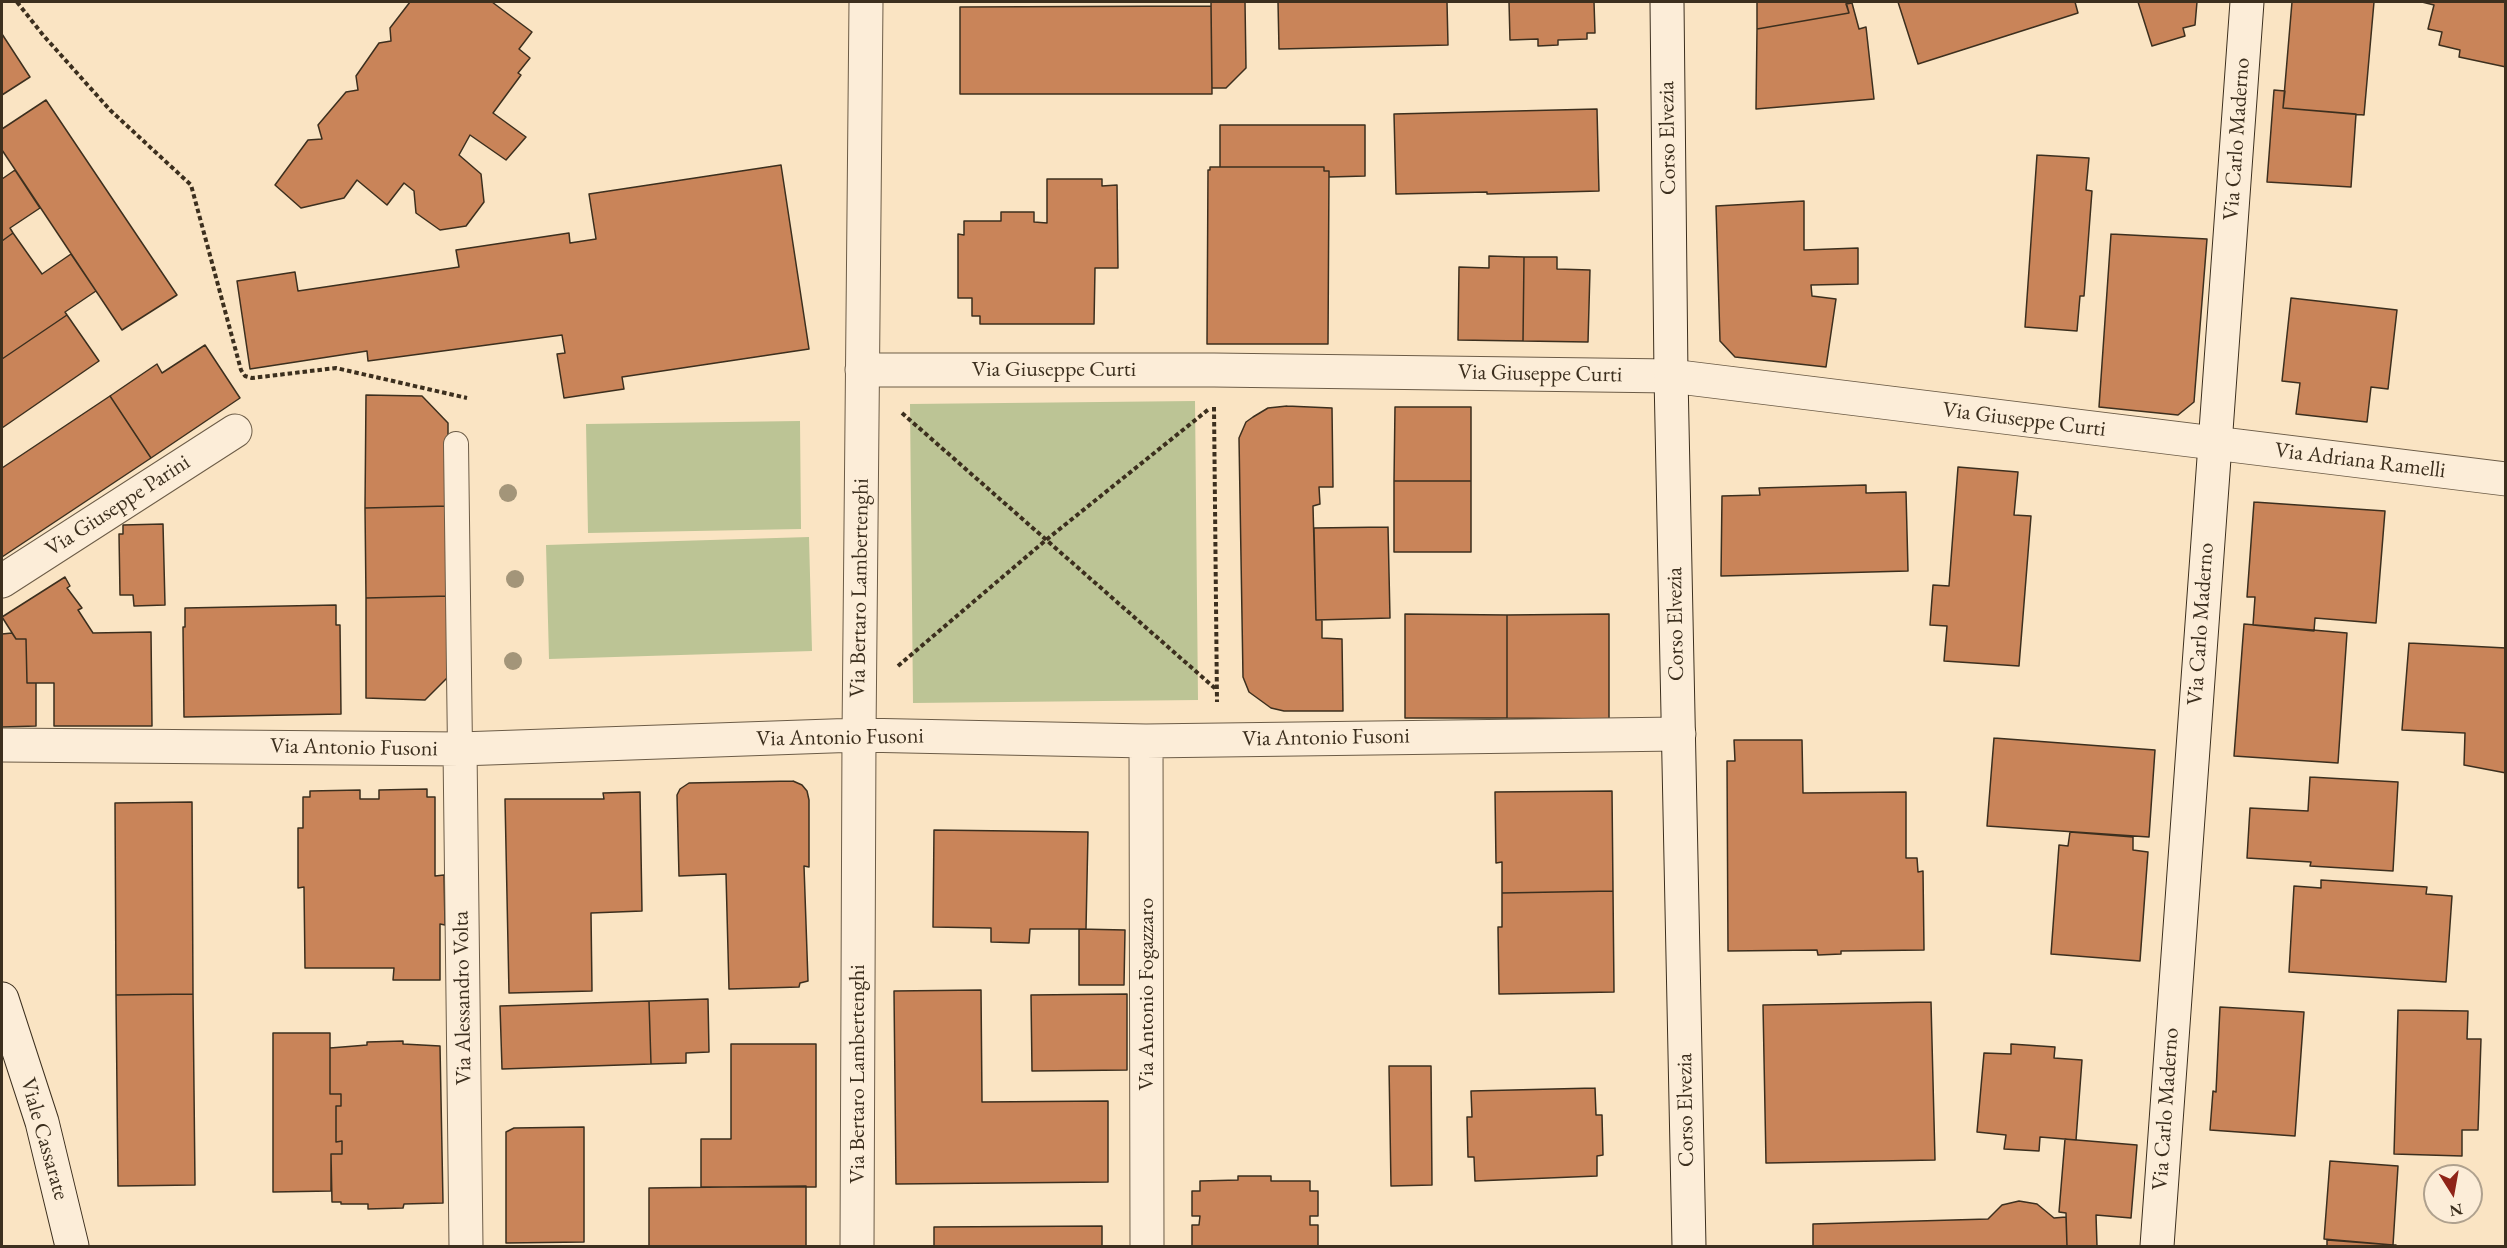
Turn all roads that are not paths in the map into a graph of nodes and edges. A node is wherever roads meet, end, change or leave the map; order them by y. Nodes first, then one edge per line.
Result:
1 (866, 2) edge
2 (1666, 2) edge
3 (2247, 2) edge
4 (862, 374) junction
5 (1671, 376) junction
6 (235, 431) dead end
7 (456, 444) dead end
8 (2214, 444) junction
9 (2505, 479) edge
10 (2, 581) edge
11 (1678, 734) junction
12 (859, 735) junction
13 (1146, 741) junction
14 (2, 745) edge
15 (460, 750) junction
16 (2, 999) edge
17 (72, 1246) edge
18 (466, 1246) edge
19 (857, 1246) edge
20 (1147, 1246) edge
21 (1689, 1246) edge
22 (2157, 1246) edge

1 - 4 street, Via Bertaro Lambertenghi
2 - 5 street, Corso Elvezia
3 - 8 street, Via Carlo Maderno
4 - 5 street, Via Giuseppe Curti
4 - 12 street, Via Bertaro Lambertenghi
5 - 8 street, Via Giuseppe Curti
5 - 11 street, Corso Elvezia
6 - 10 street, Via Giuseppe Parini
7 - 15 lane
8 - 9 street, Via Adriana Ramelli
8 - 22 street, Via Carlo Maderno
11 - 13 street, Via Antonio Fusoni
11 - 21 street, Corso Elvezia
12 - 13 street, Via Antonio Fusoni
12 - 15 street, Via Antonio Fusoni
12 - 19 street, Via Bertaro Lambertenghi
13 - 20 street, Via Antonio Fogazzaro
14 - 15 street, Via Antonio Fusoni
15 - 18 street, Via Alessandro Volta
16 - 17 street, Viale Cassarate

